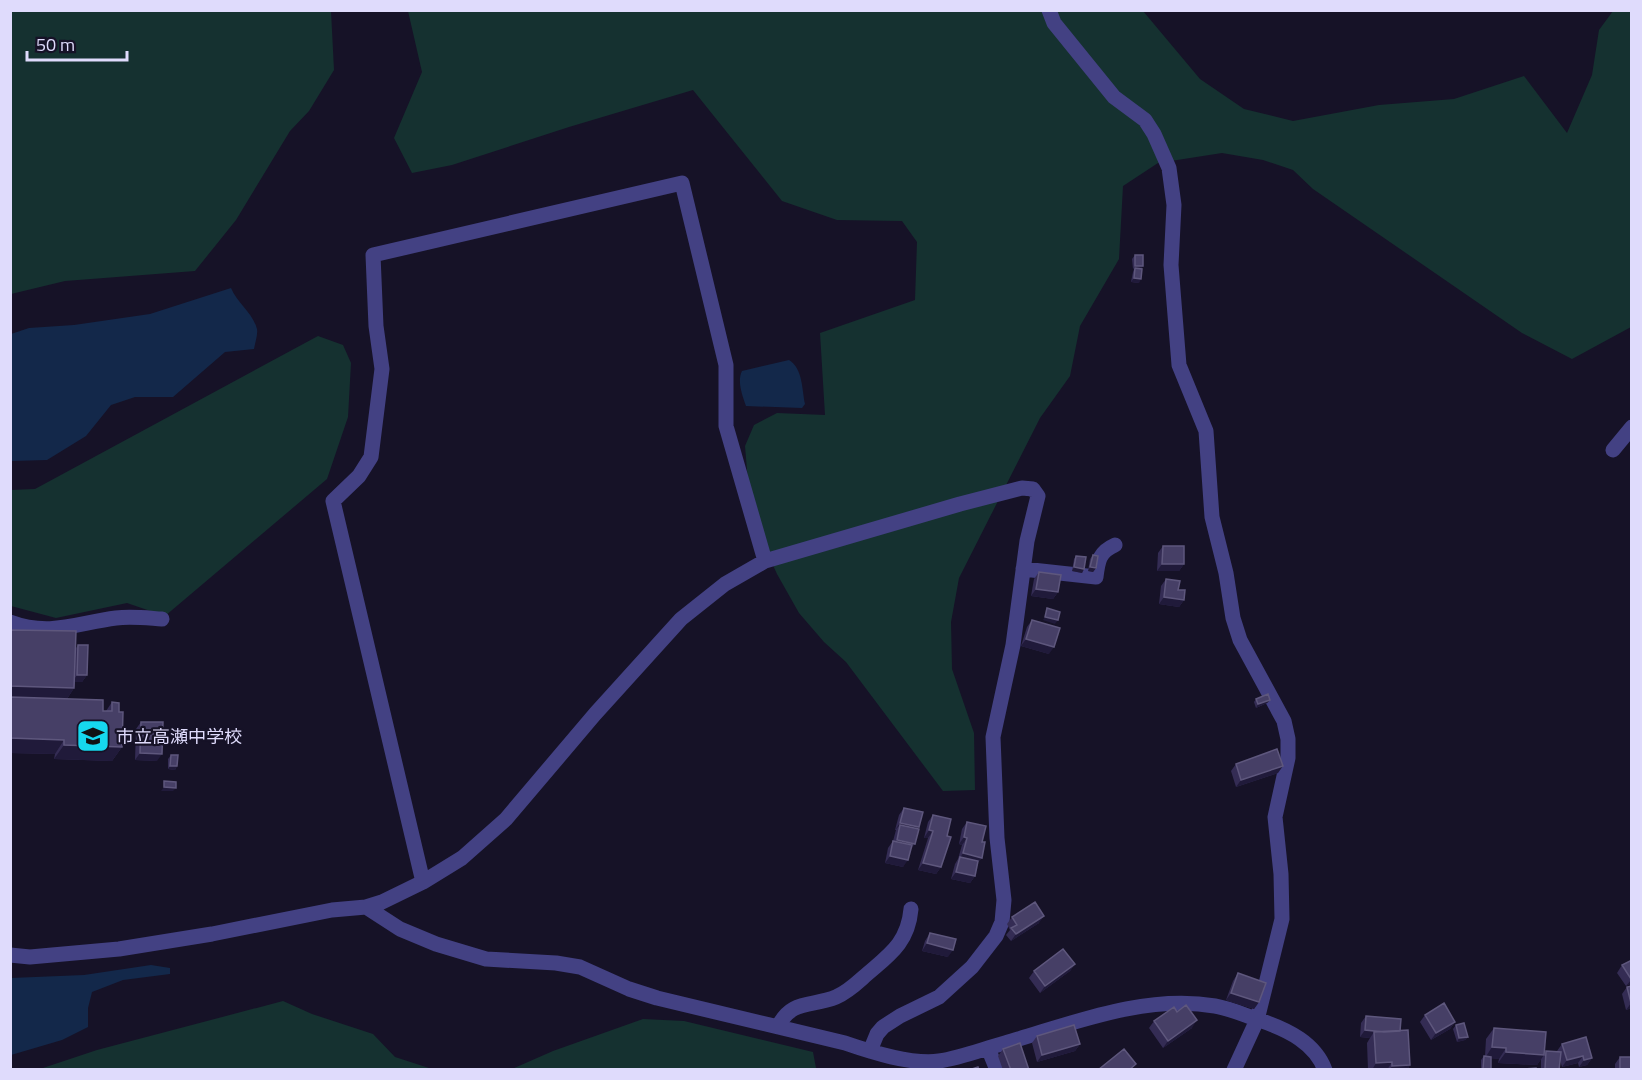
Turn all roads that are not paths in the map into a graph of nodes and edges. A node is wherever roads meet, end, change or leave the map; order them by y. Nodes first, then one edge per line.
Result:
1 (1049, 10) edge
2 (1632, 427) edge
3 (1613, 450) dead end
4 (1115, 545) dead end
5 (765, 561) junction
6 (1023, 569) junction
7 (162, 619) dead end
8 (10, 622) edge
9 (423, 882) junction
10 (366, 907) junction
11 (911, 909) dead end
12 (10, 955) edge
13 (1257, 1020) junction
14 (778, 1027) junction
15 (988, 1048) junction
16 (870, 1051) junction
17 (997, 1070) edge
18 (1234, 1070) edge
19 (1325, 1070) edge

1 - 13 street
2 - 3 street
4 - 6 street
5 - 6 street
5 - 9 street
5 - 9 street
6 - 16 street
7 - 8 street
9 - 10 street
10 - 12 street
10 - 14 street
11 - 14 street
13 - 15 street
13 - 18 street
13 - 19 street
14 - 16 street
15 - 16 street
15 - 17 street

